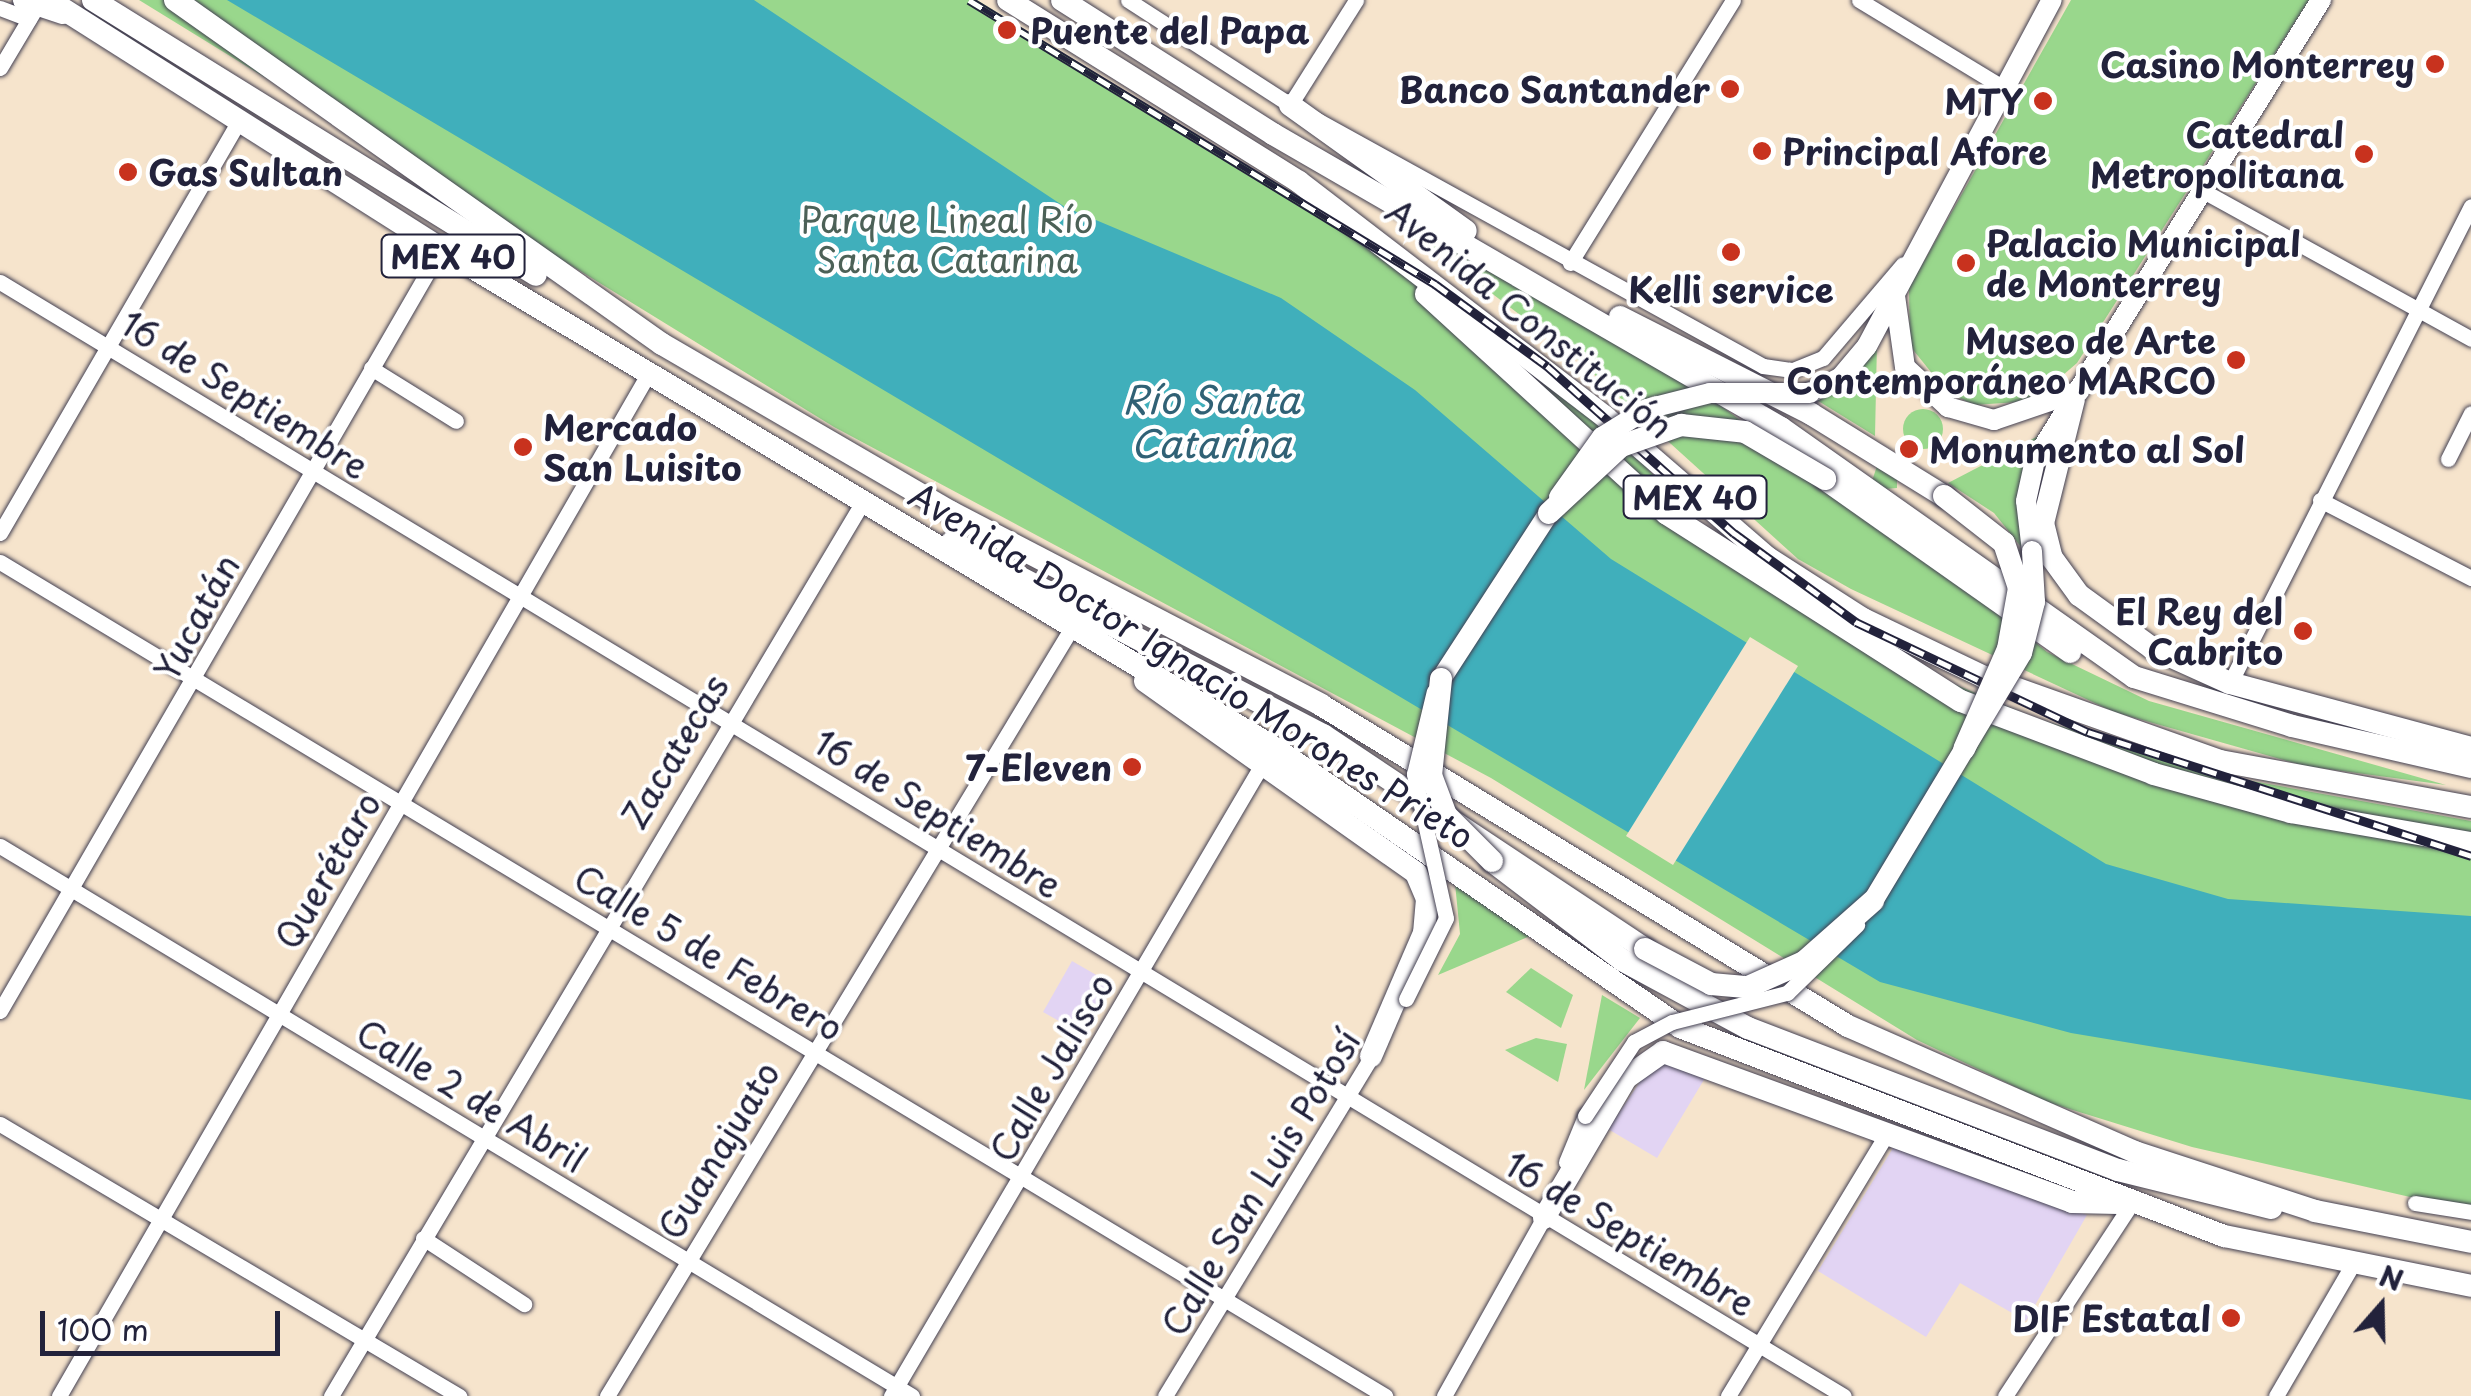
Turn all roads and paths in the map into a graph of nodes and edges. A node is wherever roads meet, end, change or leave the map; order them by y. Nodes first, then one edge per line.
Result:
1 (93, 0) edge
2 (175, 0) edge
3 (1008, 0) edge
4 (1062, 0) edge
5 (1128, 0) edge
6 (1356, 0) edge
7 (1733, 0) edge
8 (1859, 0) edge
9 (2052, 0) edge
10 (2321, 0) edge
11 (35, 6) edge
12 (110, 6) edge
13 (0, 8) edge
14 (0, 68) edge
15 (2004, 88) junction
16 (1290, 104) junction
17 (238, 122) junction
18 (1299, 182) junction
19 (2205, 192) junction
20 (2471, 206) edge
21 (454, 215) junction
22 (440, 249) junction
23 (1570, 263) junction
24 (1904, 264) junction
25 (1532, 278) junction
26 (0, 282) edge
27 (1895, 284) junction
28 (2417, 308) junction
29 (2471, 339) edge
30 (110, 346) junction
31 (371, 368) junction
32 (648, 374) junction
33 (2077, 394) junction
34 (2471, 413) edge
35 (456, 421) dead end
36 (2448, 459) dead end
37 (311, 471) junction
38 (2320, 500) junction
39 (862, 503) junction
40 (1549, 513) junction
41 (0, 533) edge
42 (0, 562) edge
43 (2471, 578) edge
44 (520, 596) junction
45 (1071, 629) junction
46 (1126, 660) junction
47 (2134, 677) junction
48 (1441, 679) junction
49 (195, 682) junction
50 (2230, 683) junction
51 (728, 720) junction
52 (1964, 748) junction
53 (2471, 748) edge
54 (1261, 766) junction
55 (2471, 766) edge
56 (401, 802) junction
57 (2471, 808) edge
58 (2471, 843) edge
59 (0, 846) edge
60 (937, 848) junction
61 (72, 890) junction
62 (1873, 901) junction
63 (606, 925) junction
64 (1140, 974) junction
65 (0, 1011) edge
66 (278, 1014) junction
67 (813, 1050) junction
68 (1371, 1056) junction
69 (1345, 1099) junction
70 (0, 1124) edge
71 (1888, 1132) junction
72 (482, 1137) junction
73 (1022, 1177) junction
74 (2128, 1203) junction
75 (2415, 1203) dead end
76 (2315, 1211) junction
77 (2471, 1212) edge
78 (161, 1218) junction
79 (1544, 1218) junction
80 (423, 1238) junction
81 (2471, 1242) edge
82 (688, 1258) junction
83 (2351, 1267) junction
84 (2471, 1286) edge
85 (1225, 1298) junction
86 (524, 1304) dead end
87 (365, 1338) junction
88 (1759, 1345) junction
89 (894, 1391) edge
90 (59, 1396) edge
91 (331, 1396) edge
92 (458, 1396) edge
93 (607, 1396) edge
94 (912, 1396) edge
95 (1165, 1396) edge
96 (1384, 1396) edge
97 (1444, 1396) edge
98 (1728, 1396) edge
99 (1844, 1396) edge
100 (2005, 1396) edge
101 (2276, 1396) edge

1 - 12 highway, MEX 40
2 - 21 highway, Avenida Doctor Ignacio Morones Prieto / MEX 40
3 - 18 highway, Avenida Constitución / MEX 40
4 - 25 highway, Avenida Constitución / MEX 40
5 - 16 street
6 - 16 street
7 - 23 street
8 - 15 street
9 - 15 main road
10 - 19 main road
11 - 13 street
11 - 14 street
11 - 17 highway, Avenida Doctor Ignacio Morones Prieto / MEX 40
12 - 21 highway, MEX 40
15 - 24 main road
16 - 23 street
16 - 25 highway
17 - 22 highway, Avenida Doctor Ignacio Morones Prieto / MEX 40
17 - 30 street
18 - 57 highway, Avenida Constitución / MEX 40
18 - 58 highway
19 - 28 street
19 - 33 main road
20 - 28 street
21 - 76 highway, Avenida Doctor Ignacio Morones Prieto / MEX 40
22 - 31 street, Yucatán
22 - 32 highway, Avenida Doctor Ignacio Morones Prieto / MEX 40
23 - 24 street
24 - 27 main road
25 - 47 highway, Avenida Constitución / MEX 40
25 - 52 highway, bridge
26 - 30 street, 16 de Septiembre
27 - 33 main road
27 - 40 main road, bridge
28 - 29 street
28 - 38 street
30 - 37 street, 16 de Septiembre
30 - 41 street
31 - 35 street
31 - 37 street, Yucatán
32 - 39 highway, Avenida Doctor Ignacio Morones Prieto / MEX 40
32 - 44 street, Querétaro
33 - 50 highway
33 - 52 main road, bridge
34 - 36 street
37 - 44 street, 16 de Septiembre
37 - 49 street, Yucatán
38 - 43 street
38 - 50 street
39 - 45 highway, Avenida Doctor Ignacio Morones Prieto / MEX 40
39 - 51 street, Zacatecas
39 - 62 highway, bridge
40 - 47 highway, bridge
40 - 48 main road
42 - 49 street, Calle 5 de Febrero
44 - 51 street, 16 de Septiembre
44 - 56 street, Querétaro
45 - 46 highway, Avenida Doctor Ignacio Morones Prieto / MEX 40
45 - 60 street, Guanajuato
46 - 54 highway
46 - 74 highway, Avenida Doctor Ignacio Morones Prieto / MEX 40
47 - 55 highway, Avenida Constitución / MEX 40
48 - 68 street, Calle San Luis Potosí, bridge
48 - 76 highway, bridge
49 - 56 street, Calle 5 de Febrero
49 - 61 street, Yucatán
50 - 53 highway
51 - 60 street, 16 de Septiembre
51 - 63 street, Zacatecas
52 - 62 main road, bridge
54 - 64 street, Calle Jalisco
54 - 68 highway
56 - 63 street, Calle 5 de Febrero
56 - 66 street, Querétaro
59 - 61 street, Calle 2 de Abril
60 - 64 street, 16 de Septiembre
60 - 67 street, Guanajuato
61 - 65 street, Yucatán
61 - 66 street, Calle 2 de Abril
62 - 79 street, bridge
63 - 67 street, Calle 5 de Febrero
63 - 72 street, Zacatecas
64 - 69 street, 16 de Septiembre
64 - 73 street, Calle Jalisco
66 - 72 street, Calle 2 de Abril
66 - 78 street, Querétaro
67 - 73 street, Calle 5 de Febrero
67 - 82 street, Guanajuato
68 - 69 street, Calle San Luis Potosí
69 - 79 street, 16 de Septiembre
69 - 85 street, Calle San Luis Potosí
70 - 78 street
71 - 74 highway
71 - 79 highway
71 - 88 street
72 - 80 street, Zacatecas
72 - 82 street, Calle 2 de Abril
73 - 85 street, Calle 5 de Febrero
73 - 89 street, Calle Jalisco
74 - 83 highway, Avenida Doctor Ignacio Morones Prieto / MEX 40
74 - 100 street
75 - 77 street
76 - 81 highway, Avenida Doctor Ignacio Morones Prieto / MEX 40
78 - 87 street
78 - 90 street, Querétaro
79 - 88 street, 16 de Septiembre
79 - 97 street
80 - 86 street
80 - 87 street, Zacatecas
82 - 89 street, Calle 2 de Abril
82 - 93 street, Guanajuato
83 - 84 highway, Avenida Doctor Ignacio Morones Prieto / MEX 40
83 - 101 street
85 - 95 street, Calle San Luis Potosí
85 - 96 street, Calle 5 de Febrero
87 - 91 street, Zacatecas
87 - 92 street
88 - 98 street
88 - 99 street, 16 de Septiembre
89 - 94 street, Calle 2 de Abril

